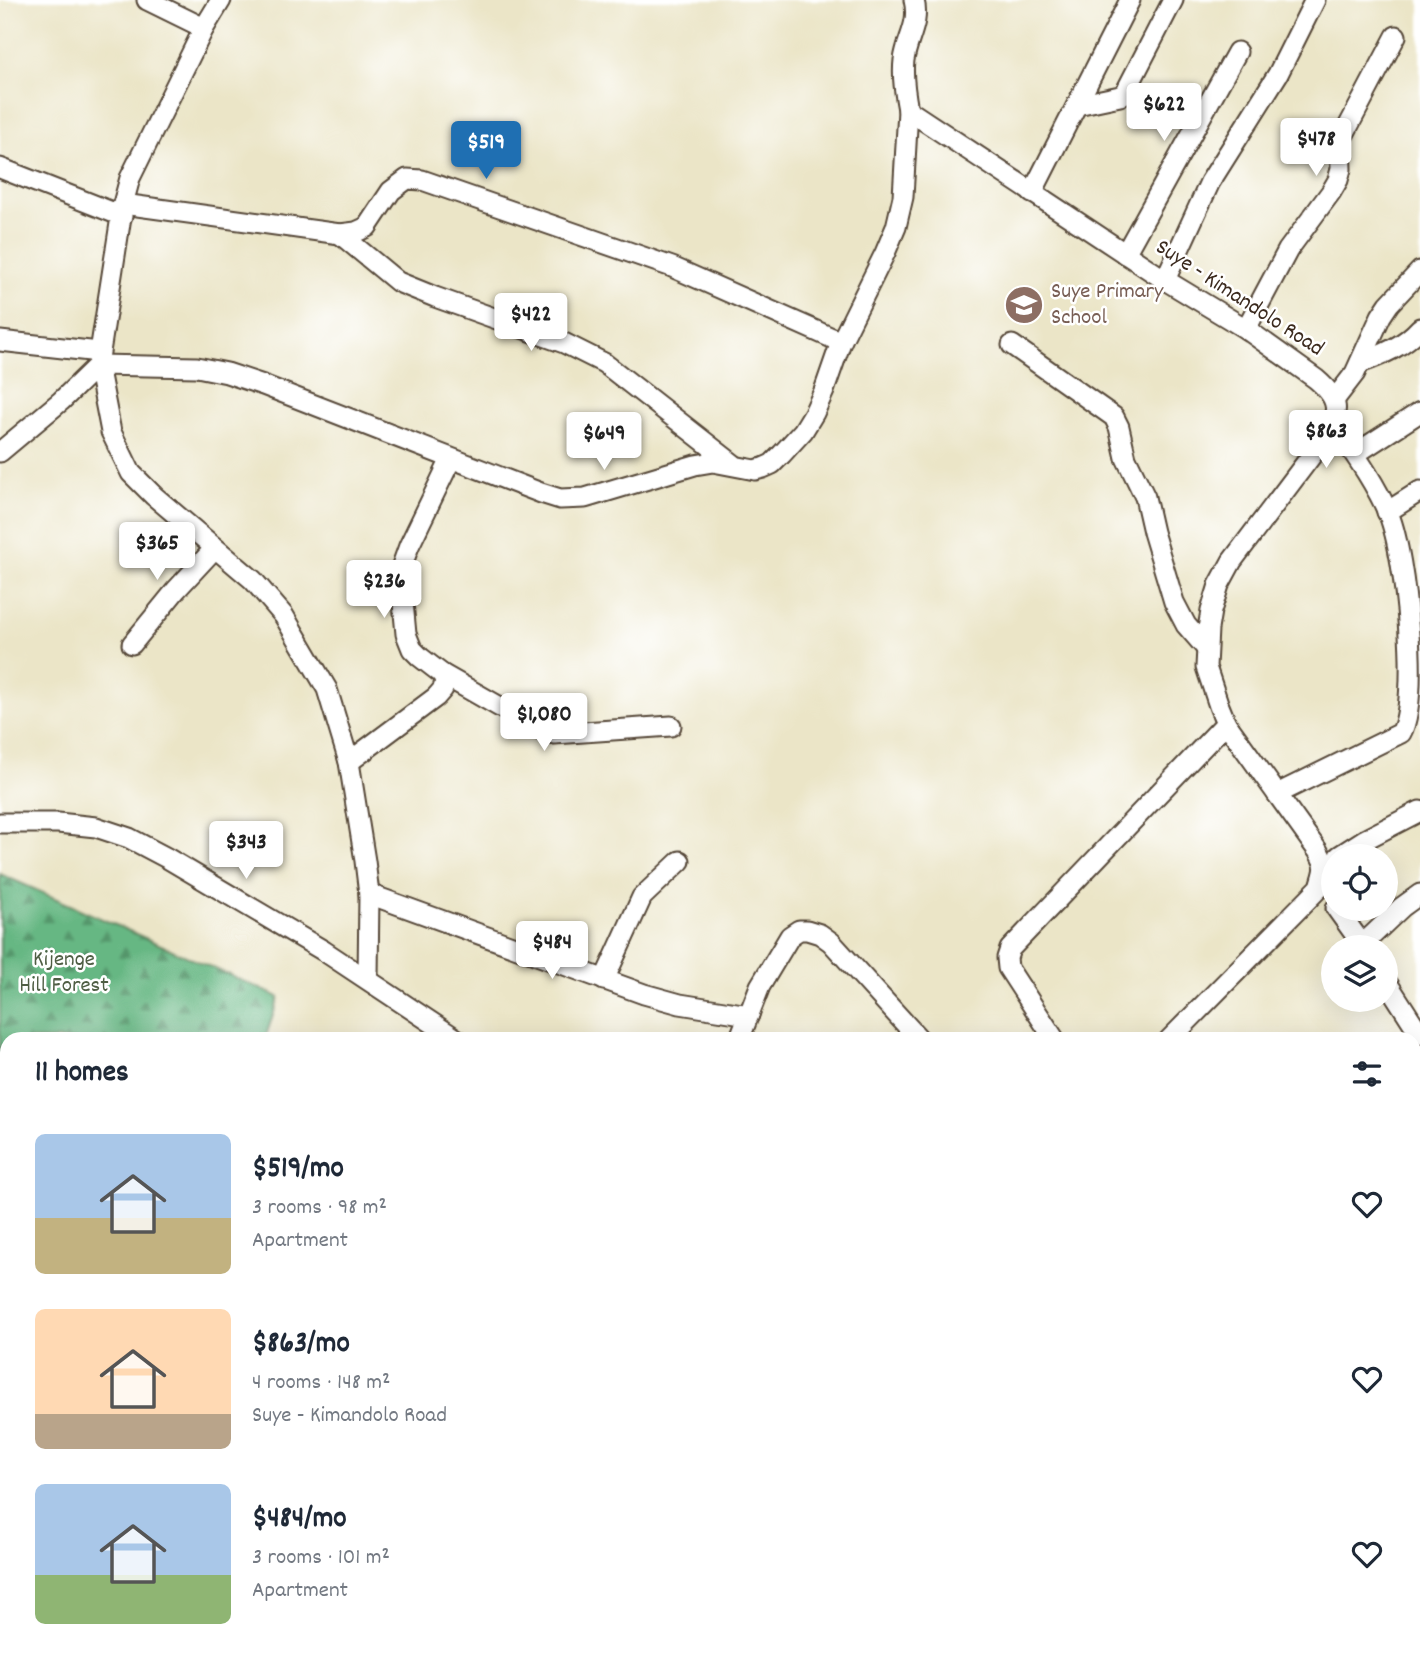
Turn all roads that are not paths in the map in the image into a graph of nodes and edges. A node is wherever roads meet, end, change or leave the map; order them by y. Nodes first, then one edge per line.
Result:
1 (147, 0) edge
2 (221, 0) edge
3 (914, 0) edge
4 (1130, 0) edge
5 (1173, 0) edge
6 (1315, 0) edge
7 (204, 28) junction
8 (1396, 36) dead end
9 (1237, 51) dead end
10 (1077, 105) junction
11 (908, 110) junction
12 (0, 168) edge
13 (1032, 193) junction
14 (122, 210) junction
15 (340, 234) junction
16 (1125, 254) junction
17 (1420, 271) edge
18 (1165, 280) junction
19 (1420, 328) edge
20 (1246, 329) junction
21 (0, 341) edge
22 (841, 342) junction
23 (1012, 345) dead end
24 (98, 359) junction
25 (1360, 363) junction
26 (1335, 399) junction
27 (1420, 412) edge
28 (1333, 423) junction
29 (0, 452) edge
30 (1355, 454) junction
31 (451, 459) junction
32 (733, 464) junction
33 (1420, 491) edge
34 (1387, 512) junction
35 (215, 548) junction
36 (1412, 562) edge
37 (132, 644) dead end
38 (1206, 648) junction
39 (1419, 670) edge
40 (442, 674) junction
41 (1226, 723) junction
42 (671, 726) dead end
43 (349, 762) junction
44 (1277, 794) junction
45 (1420, 811) edge
46 (0, 823) edge
47 (1358, 844) edge
48 (1321, 846) edge
49 (680, 861) dead end
50 (1320, 887) edge
51 (369, 894) junction
52 (1420, 894) edge
53 (1374, 935) edge
54 (368, 978) junction
55 (604, 980) junction
56 (1398, 1000) edge
57 (749, 1015) junction
58 (446, 1032) edge
59 (742, 1032) edge
60 (913, 1032) edge
61 (1050, 1032) edge
62 (1177, 1032) edge
63 (1419, 1032) edge

1 - 7 street
2 - 7 street
3 - 11 street
4 - 10 street
5 - 10 street
6 - 18 street
7 - 14 street
8 - 20 street
9 - 16 street
10 - 13 street
11 - 13 street, Suye - Kimandolo Road
11 - 22 street
12 - 14 street
13 - 16 street, Suye - Kimandolo Road
14 - 15 street
14 - 24 street
15 - 22 street
15 - 32 street
16 - 18 street, Suye - Kimandolo Road
17 - 25 street
18 - 20 street, Suye - Kimandolo Road
19 - 25 street
20 - 26 street, Suye - Kimandolo Road
21 - 24 street
22 - 32 street
23 - 38 street
24 - 29 street
24 - 31 street
24 - 35 street
25 - 26 street
26 - 28 street
27 - 30 street
28 - 30 street
28 - 38 street
30 - 34 street
31 - 32 street
31 - 40 street
33 - 34 street
34 - 36 street
35 - 37 street
35 - 43 street
36 - 39 street
38 - 41 street
39 - 44 street
40 - 42 street
40 - 43 street
41 - 44 street
41 - 61 street
43 - 51 street
44 - 48 street
45 - 47 street
46 - 54 street
49 - 55 street
50 - 62 street
51 - 54 street
51 - 55 street
52 - 53 street
54 - 58 street
55 - 57 street
56 - 63 street
57 - 59 street
57 - 60 street

